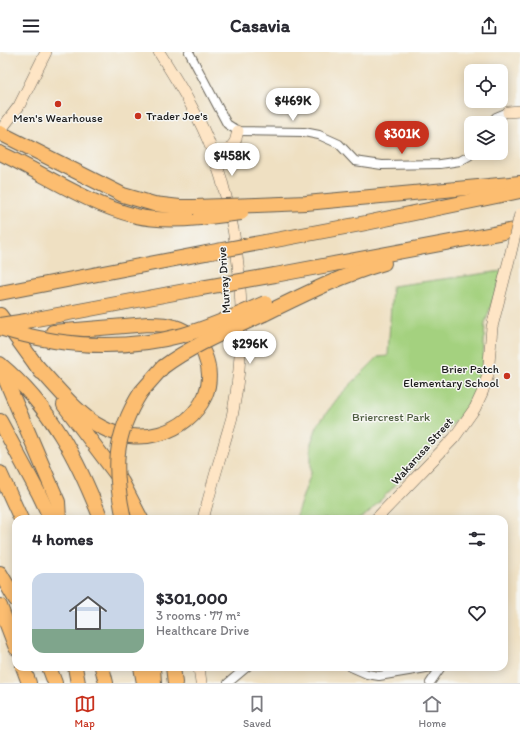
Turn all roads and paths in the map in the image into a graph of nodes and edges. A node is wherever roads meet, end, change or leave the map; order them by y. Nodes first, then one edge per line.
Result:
1 (46, 52) edge
2 (158, 52) edge
3 (189, 52) edge
4 (520, 111) edge
5 (508, 112) joint
6 (498, 116) edge
7 (238, 131) junction
8 (0, 132) edge
9 (213, 152) junction
10 (0, 153) edge
11 (464, 158) edge
12 (520, 183) edge
13 (520, 191) edge
14 (197, 212) junction
15 (520, 214) edge
16 (520, 229) edge
17 (453, 242) junction
18 (4, 292) edge
19 (264, 308) junction
20 (0, 314) edge
21 (0, 326) edge
22 (0, 337) edge
23 (0, 365) edge
24 (36, 365) junction
25 (0, 421) edge
26 (0, 473) edge
27 (0, 496) edge
28 (12, 515) edge
29 (19, 515) edge
30 (49, 515) edge
31 (59, 515) edge
32 (99, 515) edge
33 (123, 515) edge
34 (138, 515) edge
35 (204, 515) edge
36 (380, 515) edge
37 (0, 573) edge
38 (12, 593) edge
39 (0, 606) edge
40 (12, 638) edge
41 (24, 671) edge
42 (51, 671) edge
43 (75, 671) edge
44 (103, 671) edge
45 (142, 671) edge
46 (153, 671) edge
47 (174, 671) edge
48 (200, 671) edge
49 (242, 671) edge
50 (360, 671) edge
51 (408, 671) edge
52 (438, 671) edge
53 (29, 683) edge
54 (56, 683) edge
55 (78, 683) edge
56 (106, 683) edge
57 (144, 683) edge
58 (154, 683) edge
59 (175, 683) edge
60 (201, 683) edge
61 (228, 683) edge
62 (430, 683) edge

1 - 8 main road
2 - 9 main road, Murray Drive
3 - 7 street
4 - 5 main road
5 - 6 street
7 - 9 main road
7 - 11 street
8 - 14 highway
9 - 35 main road, Murray Drive
10 - 14 highway
12 - 14 highway, bridge
13 - 18 highway, bridge
15 - 36 main road, Wakarusa Street, bridge
16 - 17 highway
17 - 19 highway
17 - 21 highway, bridge
19 - 21 highway, bridge
19 - 33 highway, bridge
20 - 24 highway
22 - 24 highway, bridge
23 - 31 highway
23 - 32 highway
24 - 34 highway
25 - 30 highway
26 - 29 highway
27 - 28 highway
37 - 38 highway
39 - 40 highway
41 - 53 highway
42 - 54 highway
43 - 55 highway
44 - 56 highway
45 - 57 highway
46 - 58 highway
47 - 59 highway
48 - 60 main road
49 - 61 street
50 - 51 street
52 - 62 street

